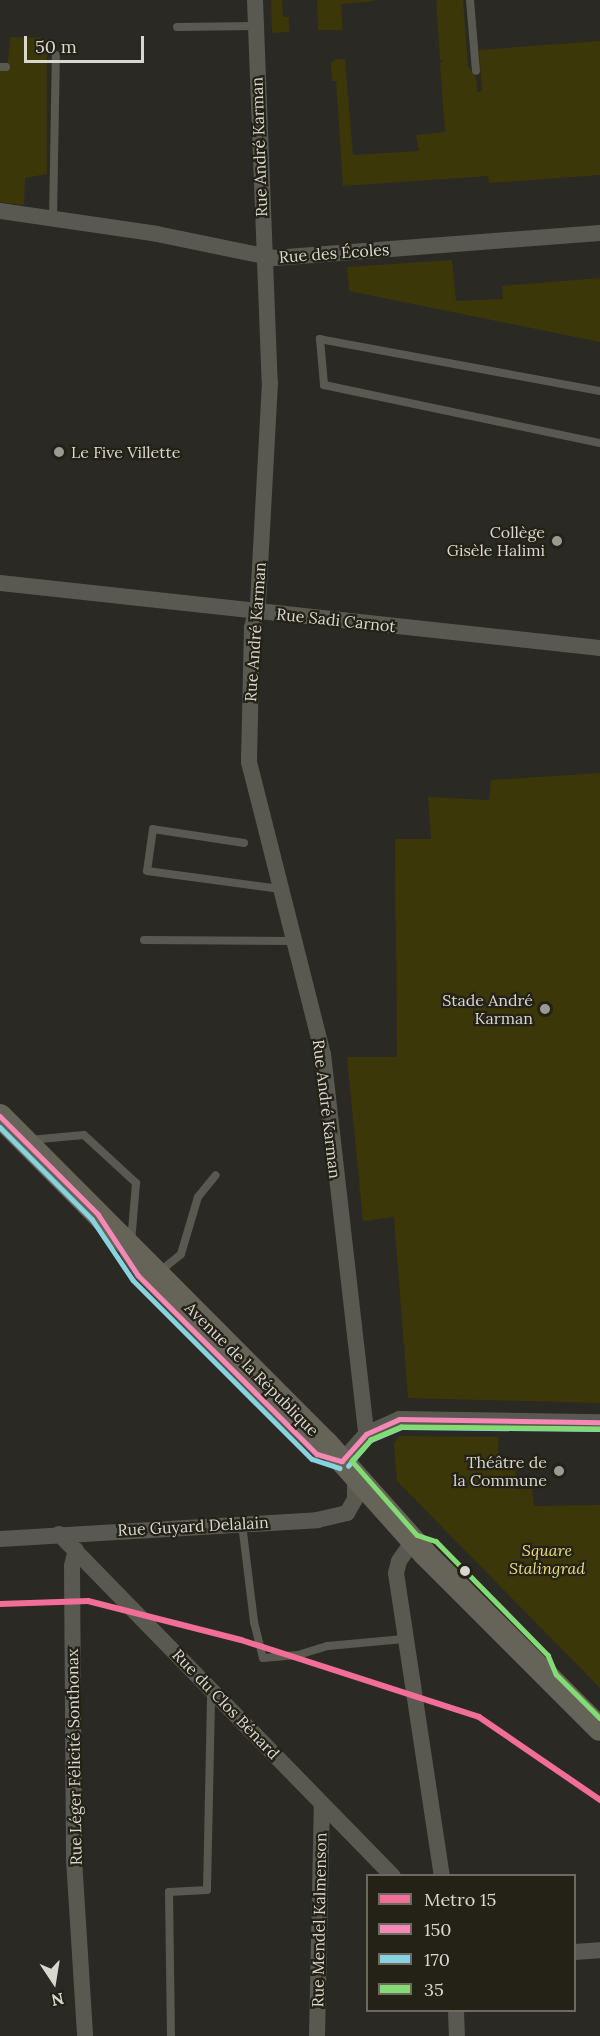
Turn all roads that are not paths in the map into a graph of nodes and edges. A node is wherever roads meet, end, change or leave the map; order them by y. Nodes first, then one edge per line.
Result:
1 (255, 0) edge
2 (470, 0) edge
3 (255, 26) junction
4 (177, 27) dead end
5 (56, 55) dead end
6 (476, 71) dead end
7 (0, 211) edge
8 (53, 219) junction
9 (600, 233) edge
10 (265, 257) junction
11 (600, 391) edge
12 (600, 443) edge
13 (0, 583) edge
14 (256, 612) junction
15 (600, 648) edge
16 (244, 843) dead end
17 (281, 889) junction
18 (144, 940) dead end
19 (294, 941) junction
20 (0, 1116) edge
21 (26, 1140) junction
22 (216, 1175) dead end
23 (98, 1214) junction
24 (131, 1248) junction
25 (157, 1274) junction
26 (600, 1422) edge
27 (366, 1434) junction
28 (348, 1469) junction
29 (242, 1523) junction
30 (59, 1533) junction
31 (0, 1539) edge
32 (414, 1541) junction
33 (76, 1550) junction
34 (404, 1639) junction
35 (549, 1677) junction
36 (211, 1688) junction
37 (600, 1729) edge
38 (600, 1742) edge
39 (322, 1804) junction
40 (392, 1874) edge
41 (442, 1874) edge
42 (600, 1950) edge
43 (576, 1952) edge
44 (456, 2012) edge
45 (85, 2036) edge
46 (171, 2036) edge
47 (317, 2036) edge
48 (457, 2036) edge

1 - 3 street, Rue André Karman
2 - 6 lane
3 - 4 lane
3 - 10 street, Rue André Karman
5 - 8 lane
7 - 8 street, Rue des Écoles
8 - 10 street, Rue des Écoles
9 - 10 street, Rue des Écoles
10 - 14 street, Rue André Karman
11 - 12 lane
13 - 14 street, Rue Sadi Carnot
14 - 15 street, Rue Sadi Carnot
14 - 17 street, Rue André Karman
16 - 17 lane
17 - 19 street, Rue André Karman
18 - 19 lane
19 - 27 street, Rue André Karman
20 - 21 main road, Avenue de la République
21 - 23 main road, Avenue de la République
21 - 24 lane
22 - 25 lane
23 - 24 main road, Avenue de la République
23 - 28 lane
24 - 25 main road, Avenue de la République
25 - 28 main road, Avenue de la République
26 - 27 street
27 - 28 street
28 - 29 street, Rue Guyard Delalain
28 - 32 main road, Avenue de la République
29 - 30 street, Rue Guyard Delalain
29 - 34 lane
30 - 31 street, Rue Guyard Delalain
30 - 33 street, Rue du Clos Bénard
32 - 34 street
32 - 35 main road, Avenue de la République
33 - 36 street, Rue du Clos Bénard
33 - 45 street, Rue Léger Félicité Sonthonax
34 - 41 street
35 - 37 main road, Avenue de la République
35 - 38 lane
36 - 39 street, Rue du Clos Bénard
36 - 46 lane
39 - 40 street, Rue du Clos Bénard
39 - 47 street, Rue Mendel Kalmenson
42 - 43 street
44 - 48 street

